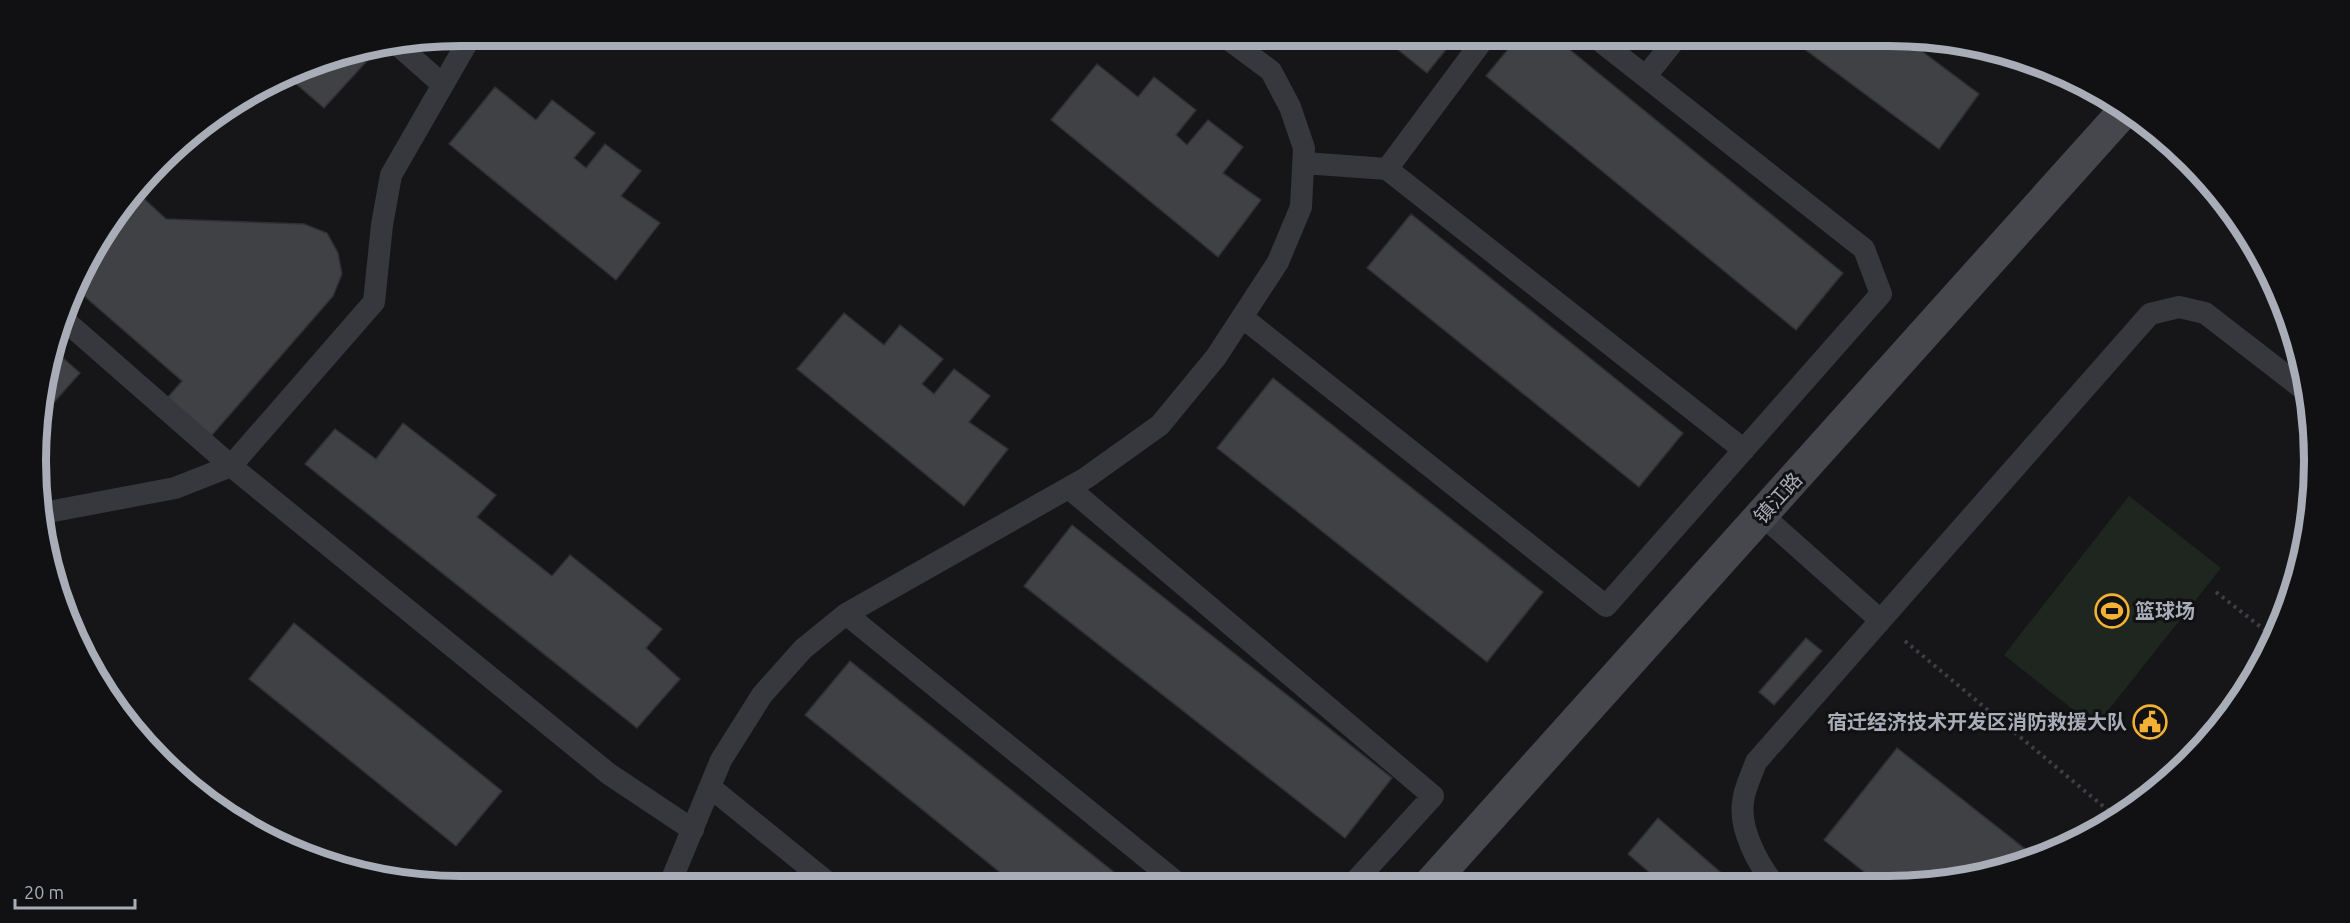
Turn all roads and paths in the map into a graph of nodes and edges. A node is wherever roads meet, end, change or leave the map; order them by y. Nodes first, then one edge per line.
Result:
1 (465, 46) edge
2 (1237, 46) edge
3 (1479, 46) edge
4 (1607, 46) edge
5 (1670, 46) edge
6 (404, 50) edge
7 (1646, 76) junction
8 (442, 84) junction
9 (2119, 116) edge
10 (1304, 163) junction
11 (1387, 169) junction
12 (1242, 317) junction
13 (70, 325) edge
14 (2296, 384) edge
15 (1744, 450) junction
16 (231, 466) junction
17 (1069, 488) junction
18 (50, 512) edge
19 (1762, 516) junction
20 (2216, 592) dead end
21 (846, 614) junction
22 (1879, 619) junction
23 (2267, 632) edge
24 (710, 787) junction
25 (2111, 812) edge
26 (693, 830) junction
27 (673, 877) edge
28 (821, 877) edge
29 (1170, 877) edge
30 (1359, 877) edge
31 (1436, 877) edge
32 (1768, 877) edge

1 - 8 lane
2 - 10 lane
3 - 11 lane
4 - 7 lane
5 - 7 lane
6 - 8 lane
7 - 15 lane
8 - 16 lane
9 - 19 street, 镇江路
10 - 11 lane
10 - 12 lane
11 - 15 lane
12 - 15 lane
12 - 17 lane
13 - 16 lane
14 - 22 lane
16 - 18 lane
16 - 26 lane
17 - 21 lane
17 - 30 lane
19 - 22 lane
19 - 31 street, 镇江路
20 - 23 path
21 - 24 lane
21 - 29 lane
22 - 25 path
22 - 32 lane
24 - 26 lane
24 - 28 lane
26 - 27 lane

